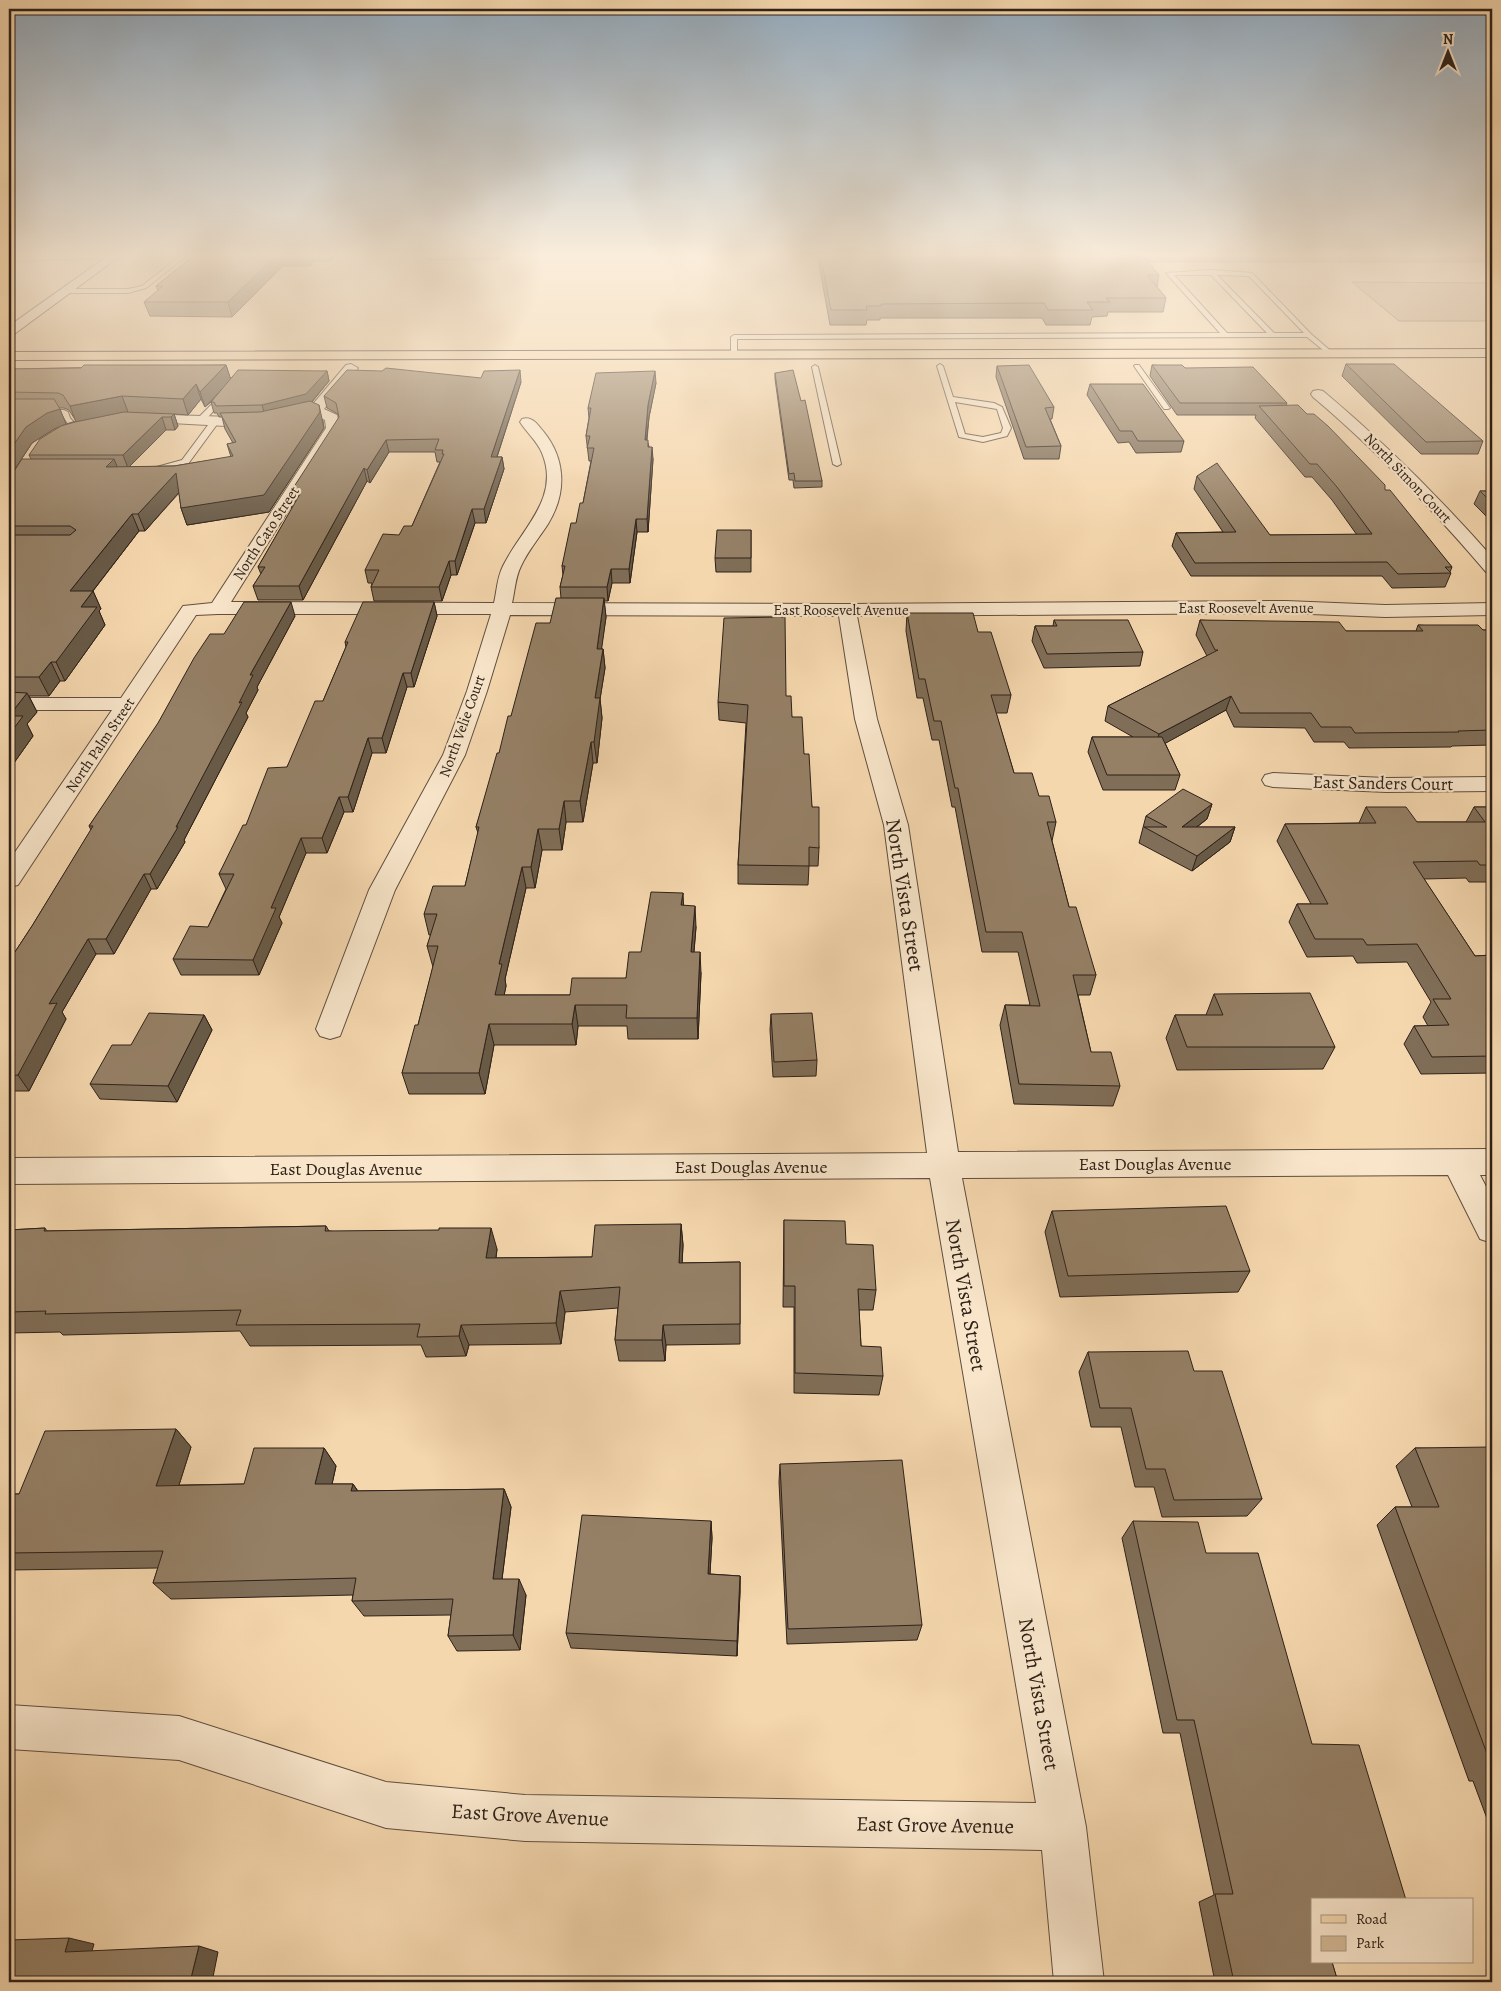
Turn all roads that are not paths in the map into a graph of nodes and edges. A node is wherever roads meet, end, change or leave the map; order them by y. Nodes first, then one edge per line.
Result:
1 (734, 346) edge
2 (998, 346) edge
3 (1322, 346) edge
4 (1330, 353) junction
5 (1492, 353) edge
6 (1001, 354) junction
7 (734, 355) junction
8 (9, 356) edge
9 (1492, 365) edge
10 (815, 366) junction
11 (940, 366) junction
12 (1137, 366) junction
13 (691, 367) junction
14 (9, 368) edge
15 (351, 368) junction
16 (230, 388) edge
17 (1318, 394) dead end
18 (950, 399) junction
19 (1166, 408) dead end
20 (9, 411) edge
21 (128, 418) edge
22 (275, 420) edge
23 (207, 422) junction
24 (528, 422) dead end
25 (93, 424) edge
26 (76, 428) junction
27 (60, 434) edge
28 (837, 464) dead end
29 (148, 472) edge
30 (1492, 568) edge
31 (218, 608) junction
32 (1492, 609) edge
33 (190, 610) joint
34 (502, 610) junction
35 (847, 610) junction
36 (9, 704) edge
37 (127, 704) junction
38 (1273, 780) dead end
39 (1492, 784) edge
40 (9, 880) edge
41 (330, 1029) dead end
42 (1457, 1162) junction
43 (1492, 1162) edge
44 (944, 1166) junction
45 (9, 1171) edge
46 (1492, 1229) edge
47 (9, 1727) edge
48 (1063, 1827) junction
49 (1079, 1982) edge

1 - 7 lane
2 - 6 lane
3 - 4 lane
4 - 5 main road
4 - 6 main road
6 - 7 main road
6 - 13 main road
7 - 8 main road
9 - 12 main road
10 - 11 main road
10 - 13 main road
10 - 28 lane
11 - 12 main road
11 - 18 lane
12 - 19 lane
13 - 15 main road
14 - 15 main road
15 - 31 street, North Cato Street
16 - 23 lane
17 - 30 street, North Simon Court
18 - 18 lane
20 - 26 lane
21 - 23 street
22 - 23 street
23 - 29 lane
24 - 34 street, North Velie Court
25 - 26 street
26 - 27 street
31 - 33 street, East Roosevelt Avenue
31 - 34 street, East Roosevelt Avenue
32 - 35 street, East Roosevelt Avenue
33 - 37 street, North Palm Street
34 - 35 street, East Roosevelt Avenue
34 - 41 street, North Velie Court
35 - 44 street, North Vista Street
36 - 37 street
37 - 40 street, North Palm Street
38 - 39 street, East Sanders Court
42 - 43 street, East Douglas Avenue
42 - 44 street, East Douglas Avenue
42 - 46 street
44 - 45 street, East Douglas Avenue
44 - 48 street, North Vista Street
47 - 48 street, East Grove Avenue
48 - 49 street, North Vista Street

